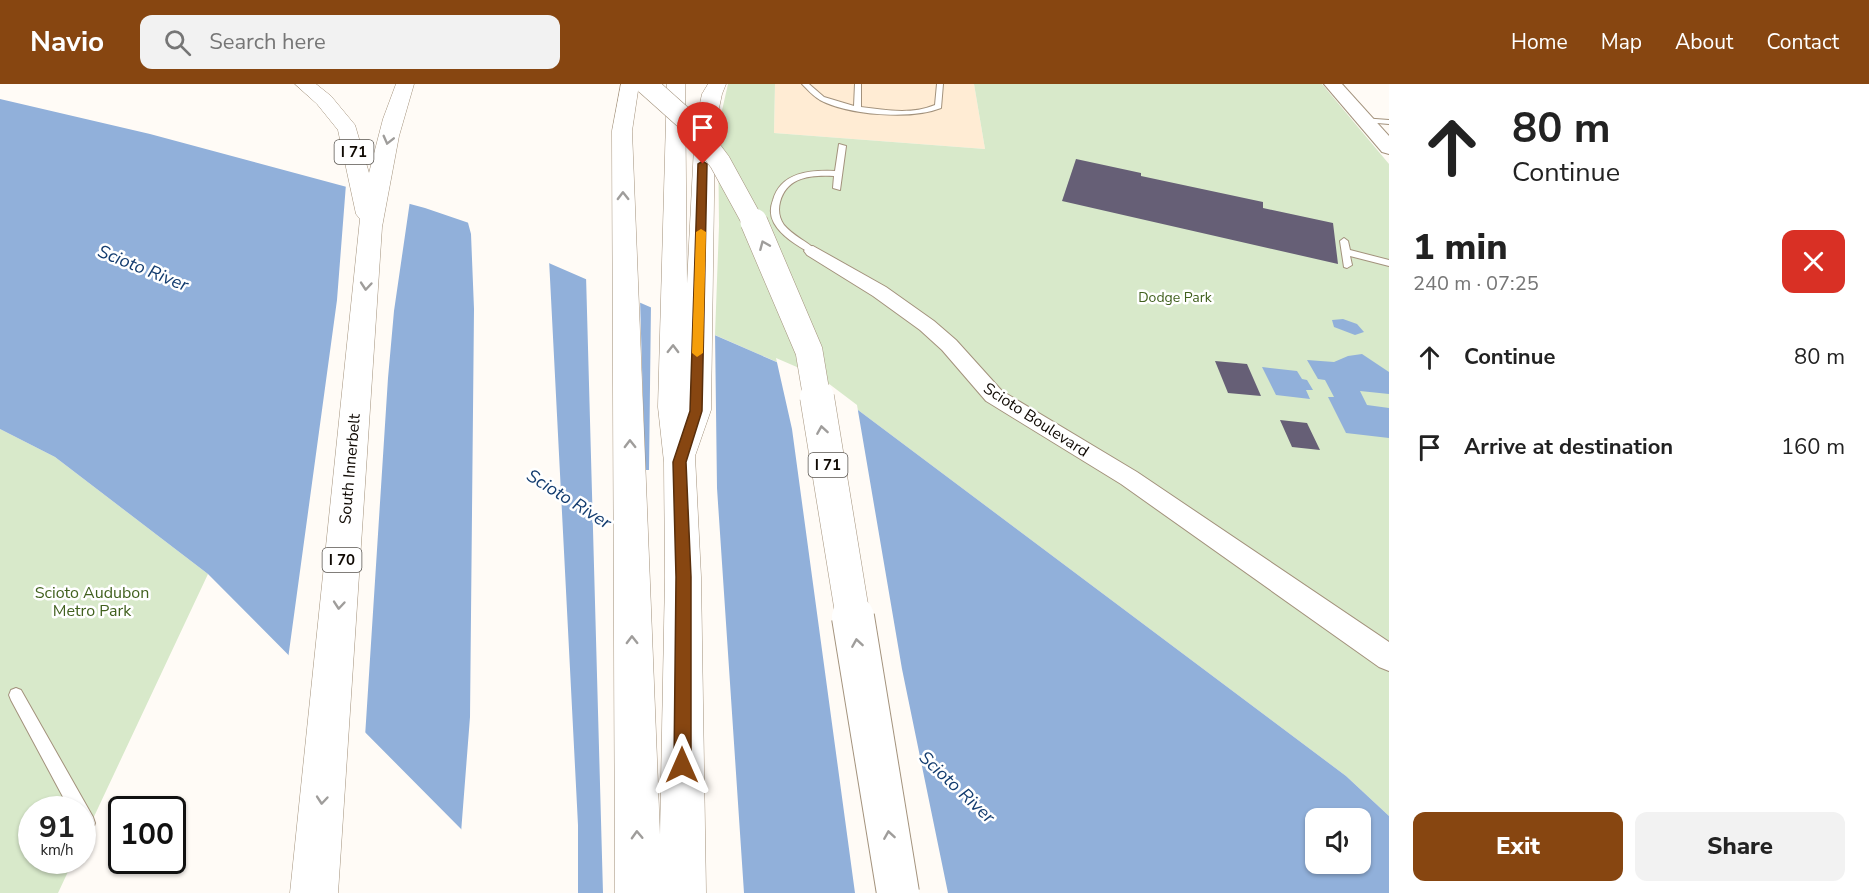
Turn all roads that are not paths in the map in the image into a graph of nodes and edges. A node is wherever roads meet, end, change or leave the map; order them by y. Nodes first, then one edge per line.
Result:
1 (405, 84) edge
2 (630, 84) edge
3 (646, 84) edge
4 (676, 84) edge
5 (717, 84) edge
6 (805, 84) edge
7 (858, 84) edge
8 (939, 84) edge
9 (1333, 84) edge
10 (308, 87) edge
11 (857, 109) junction
12 (1365, 120) junction
13 (1389, 122) edge
14 (842, 146) dead end
15 (1389, 148) edge
16 (838, 174) junction
17 (837, 188) dead end
18 (370, 227) junction
19 (1344, 241) dead end
20 (813, 251) joint
21 (1346, 252) junction
22 (1389, 264) edge
23 (1347, 265) dead end
24 (680, 462) junction
25 (1389, 658) edge
26 (15, 694) dead end
27 (72, 796) edge
28 (314, 893) edge
29 (639, 893) edge
30 (682, 893) edge
31 (898, 893) edge

1 -> 18 highway, South Innerbelt / I 70
29 -> 2 highway
31 -> 3 highway, I 71, bridge
24 -> 4 highway
5 - 24 highway
6 - 11 lane
7 - 11 lane
8 - 11 lane
9 - 12 street
10 - 18 highway, I 71
12 - 13 lane
12 - 15 street
14 - 16 lane
16 - 17 lane
16 - 20 lane, Scioto Boulevard
18 -> 28 highway, South Innerbelt / I 70
19 - 21 lane
20 - 25 street, Scioto Boulevard
21 - 22 lane
21 - 23 lane
24 - 30 highway
26 - 27 lane

